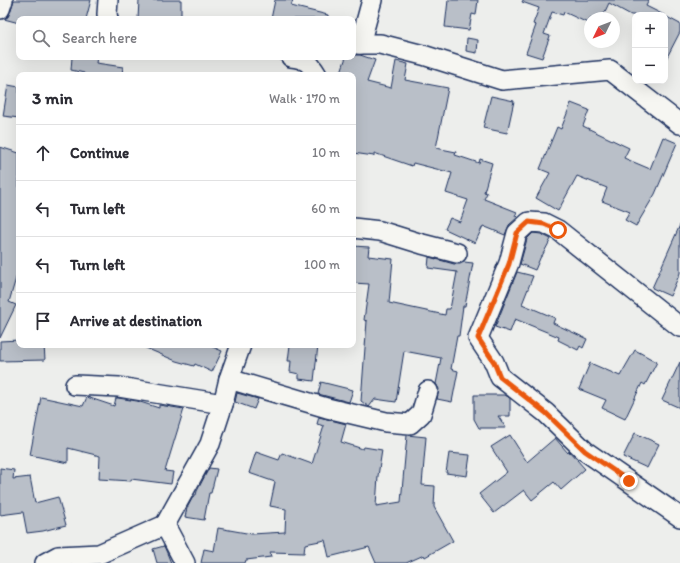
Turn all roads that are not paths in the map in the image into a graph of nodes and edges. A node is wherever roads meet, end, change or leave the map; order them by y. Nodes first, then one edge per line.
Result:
1 (3, 0) edge
2 (108, 0) edge
3 (372, 0) edge
4 (0, 9) edge
5 (108, 16) edge
6 (356, 44) edge
7 (305, 60) edge
8 (316, 65) edge
9 (680, 124) edge
10 (356, 228) edge
11 (457, 253) dead end
12 (680, 327) edge
13 (240, 348) edge
14 (229, 379) junction
15 (76, 385) dead end
16 (428, 391) dead end
17 (222, 404) junction
18 (680, 517) edge
19 (165, 525) junction
20 (45, 563) edge
21 (185, 563) edge

1 - 4 street
2 - 5 street
3 - 6 street
6 - 9 street
7 - 8 street
10 - 11 street
12 - 18 street
13 - 14 street
14 - 16 street
14 - 17 street
15 - 17 street
17 - 19 street
19 - 20 street
19 - 21 street

